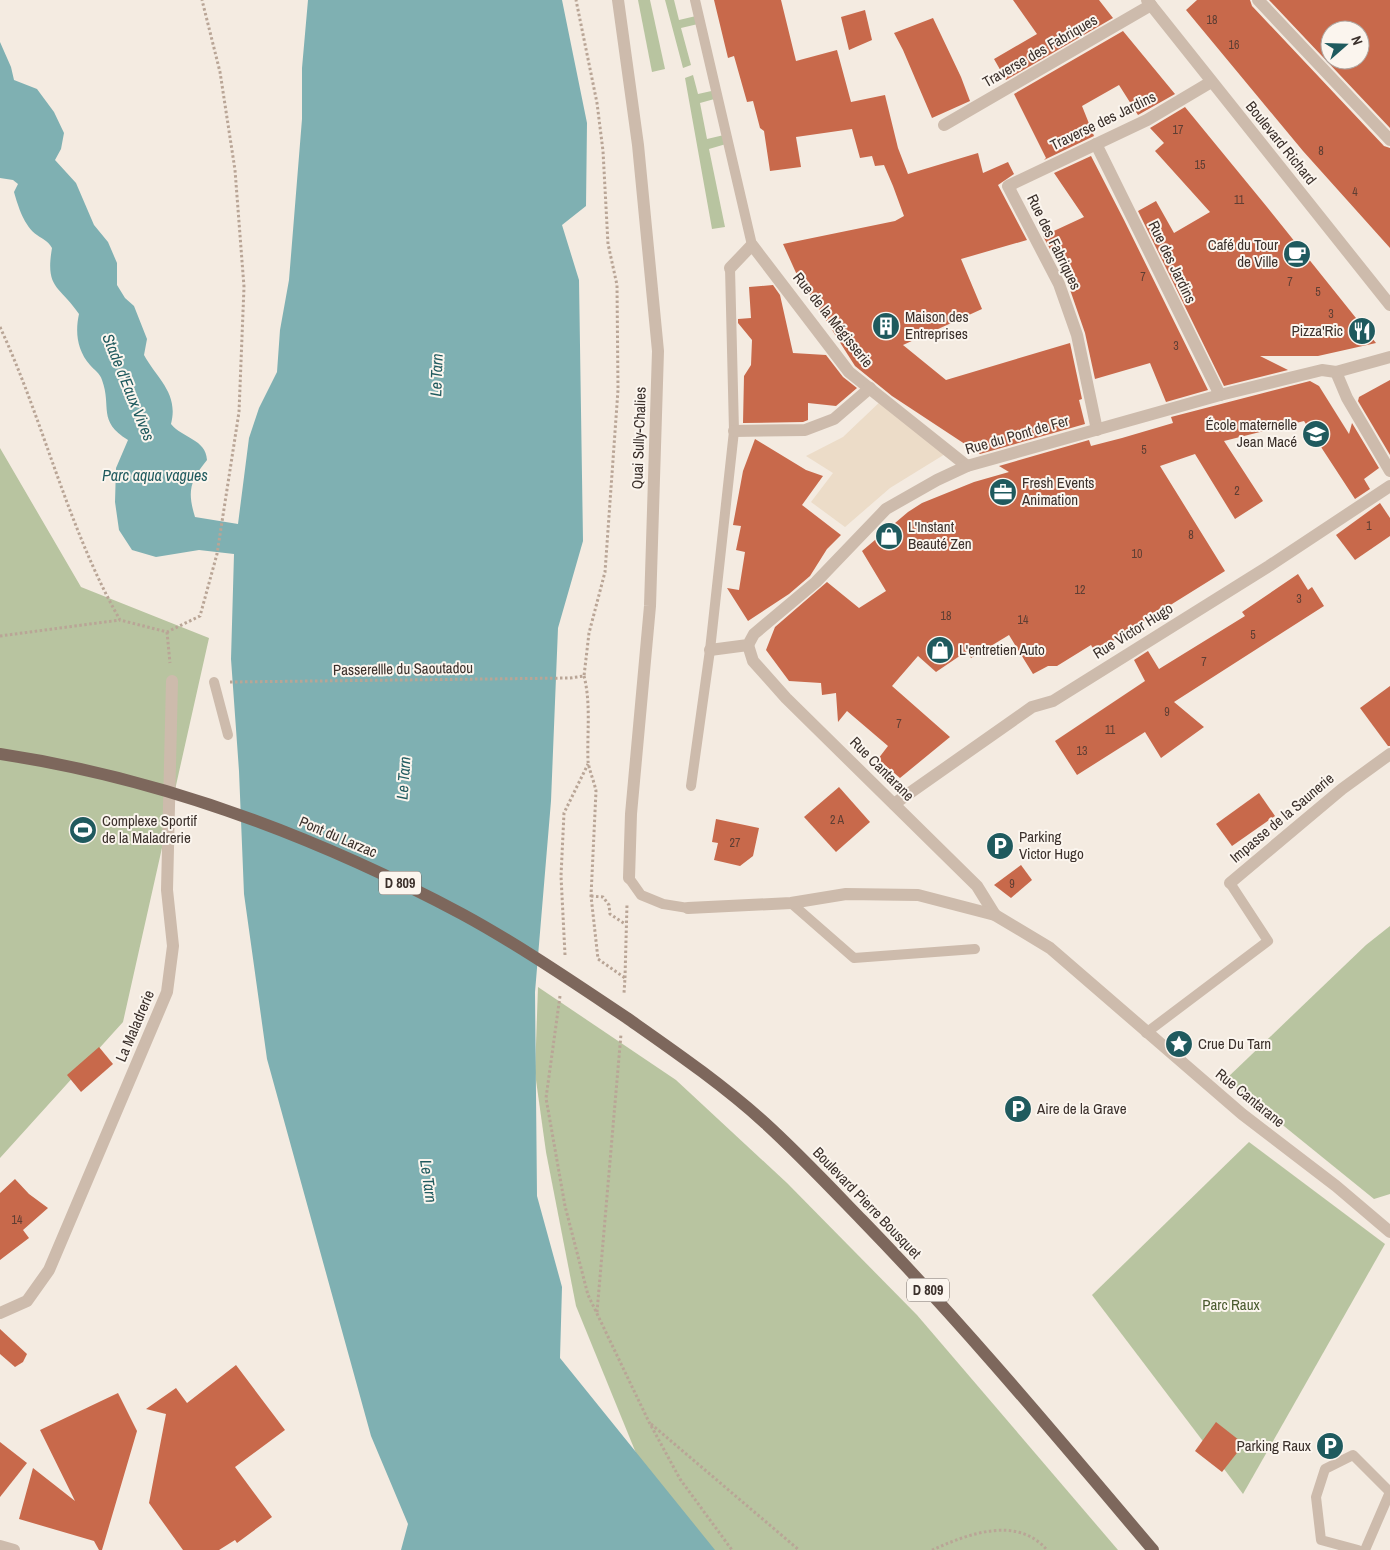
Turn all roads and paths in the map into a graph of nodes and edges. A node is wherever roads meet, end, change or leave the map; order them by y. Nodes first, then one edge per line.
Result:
1 (202, 0) edge
2 (576, 0) edge
3 (618, 0) edge
4 (695, 0) edge
5 (1258, 0) edge
6 (1149, 3) edge
7 (1211, 82) junction
8 (944, 125) dead end
9 (1390, 140) edge
10 (1096, 144) junction
11 (1008, 186) joint
12 (752, 245) junction
13 (730, 268) joint
14 (1390, 304) edge
15 (0, 327) edge
16 (1390, 357) edge
17 (1336, 372) junction
18 (870, 388) junction
19 (1220, 395) junction
20 (1097, 430) junction
21 (734, 431) junction
22 (967, 466) junction
23 (1390, 471) edge
24 (1390, 486) edge
25 (120, 620) junction
26 (168, 632) junction
27 (0, 636) edge
28 (748, 645) junction
29 (710, 650) junction
30 (172, 681) joint
31 (214, 682) dead end
32 (235, 682) dead end
33 (228, 735) dead end
34 (0, 754) edge
35 (1390, 754) edge
36 (588, 764) dead end
37 (691, 786) dead end
38 (894, 804) junction
39 (629, 878) junction
40 (1230, 883) joint
41 (591, 896) dead end
42 (791, 902) junction
43 (688, 908) joint
44 (995, 915) junction
45 (626, 924) junction
46 (976, 949) dead end
47 (565, 959) dead end
48 (625, 978) dead end
49 (561, 987) dead end
50 (1146, 1033) junction
51 (679, 1055) joint
52 (1390, 1231) edge
53 (0, 1313) edge
54 (649, 1422) junction
55 (0, 1546) edge
56 (14, 1550) edge
57 (732, 1550) edge
58 (798, 1550) edge
59 (932, 1550) edge
60 (1047, 1550) edge
61 (1153, 1550) edge
62 (1358, 1550) edge
63 (1364, 1550) edge

1 - 26 path
2 - 32 path, Passerellle du Saoutadou
3 - 39 street, Quai Sully-Chalies
4 - 12 lane
5 - 9 street
6 - 7 street, Boulevard Richard
6 - 8 street, Traverse des Fabriques
7 - 10 street, Traverse des Jardins
7 - 14 street, Boulevard Richard
10 - 11 street, Traverse des Jardins
10 - 19 street, Rue des Jardins
11 - 20 street, Rue des Fabriques
12 - 13 street
12 - 18 street, Rue de la Mégisserie
13 - 21 lane
15 - 25 path
16 - 17 street, Rue du Pont de Fer
17 - 19 street, Rue du Pont de Fer
17 - 23 street
18 - 21 street
18 - 22 street, Rue de la Mégisserie
19 - 20 street, Rue du Pont de Fer
20 - 22 street, Rue du Pont de Fer
21 - 29 lane
22 - 28 street, Rue du Pont de Fer
24 - 38 street, Rue Victor Hugo
25 - 26 path
25 - 27 path
26 - 30 path
28 - 29 street
28 - 38 street, Rue Cantarane
29 - 37 lane
30 - 53 street, La Maladrerie
31 - 33 lane
34 - 51 main road, Pont du Larzac / D 809
35 - 40 street, Impasse de la Saunerie
36 - 47 path
38 - 44 street, Rue Cantarane
39 - 43 lane
39 - 45 path
40 - 50 lane, Impasse de la Saunerie
41 - 45 path
42 - 43 street, Rue Cantarane
42 - 44 street, Rue Cantarane
42 - 46 lane
44 - 50 street, Rue Cantarane
45 - 48 path
49 - 54 path
50 - 52 street, Rue Cantarane
51 - 61 main road, Boulevard Pierre Bousquet / D 809
54 - 57 path
54 - 58 path
55 - 56 street
59 - 60 path
62 - 63 lane

